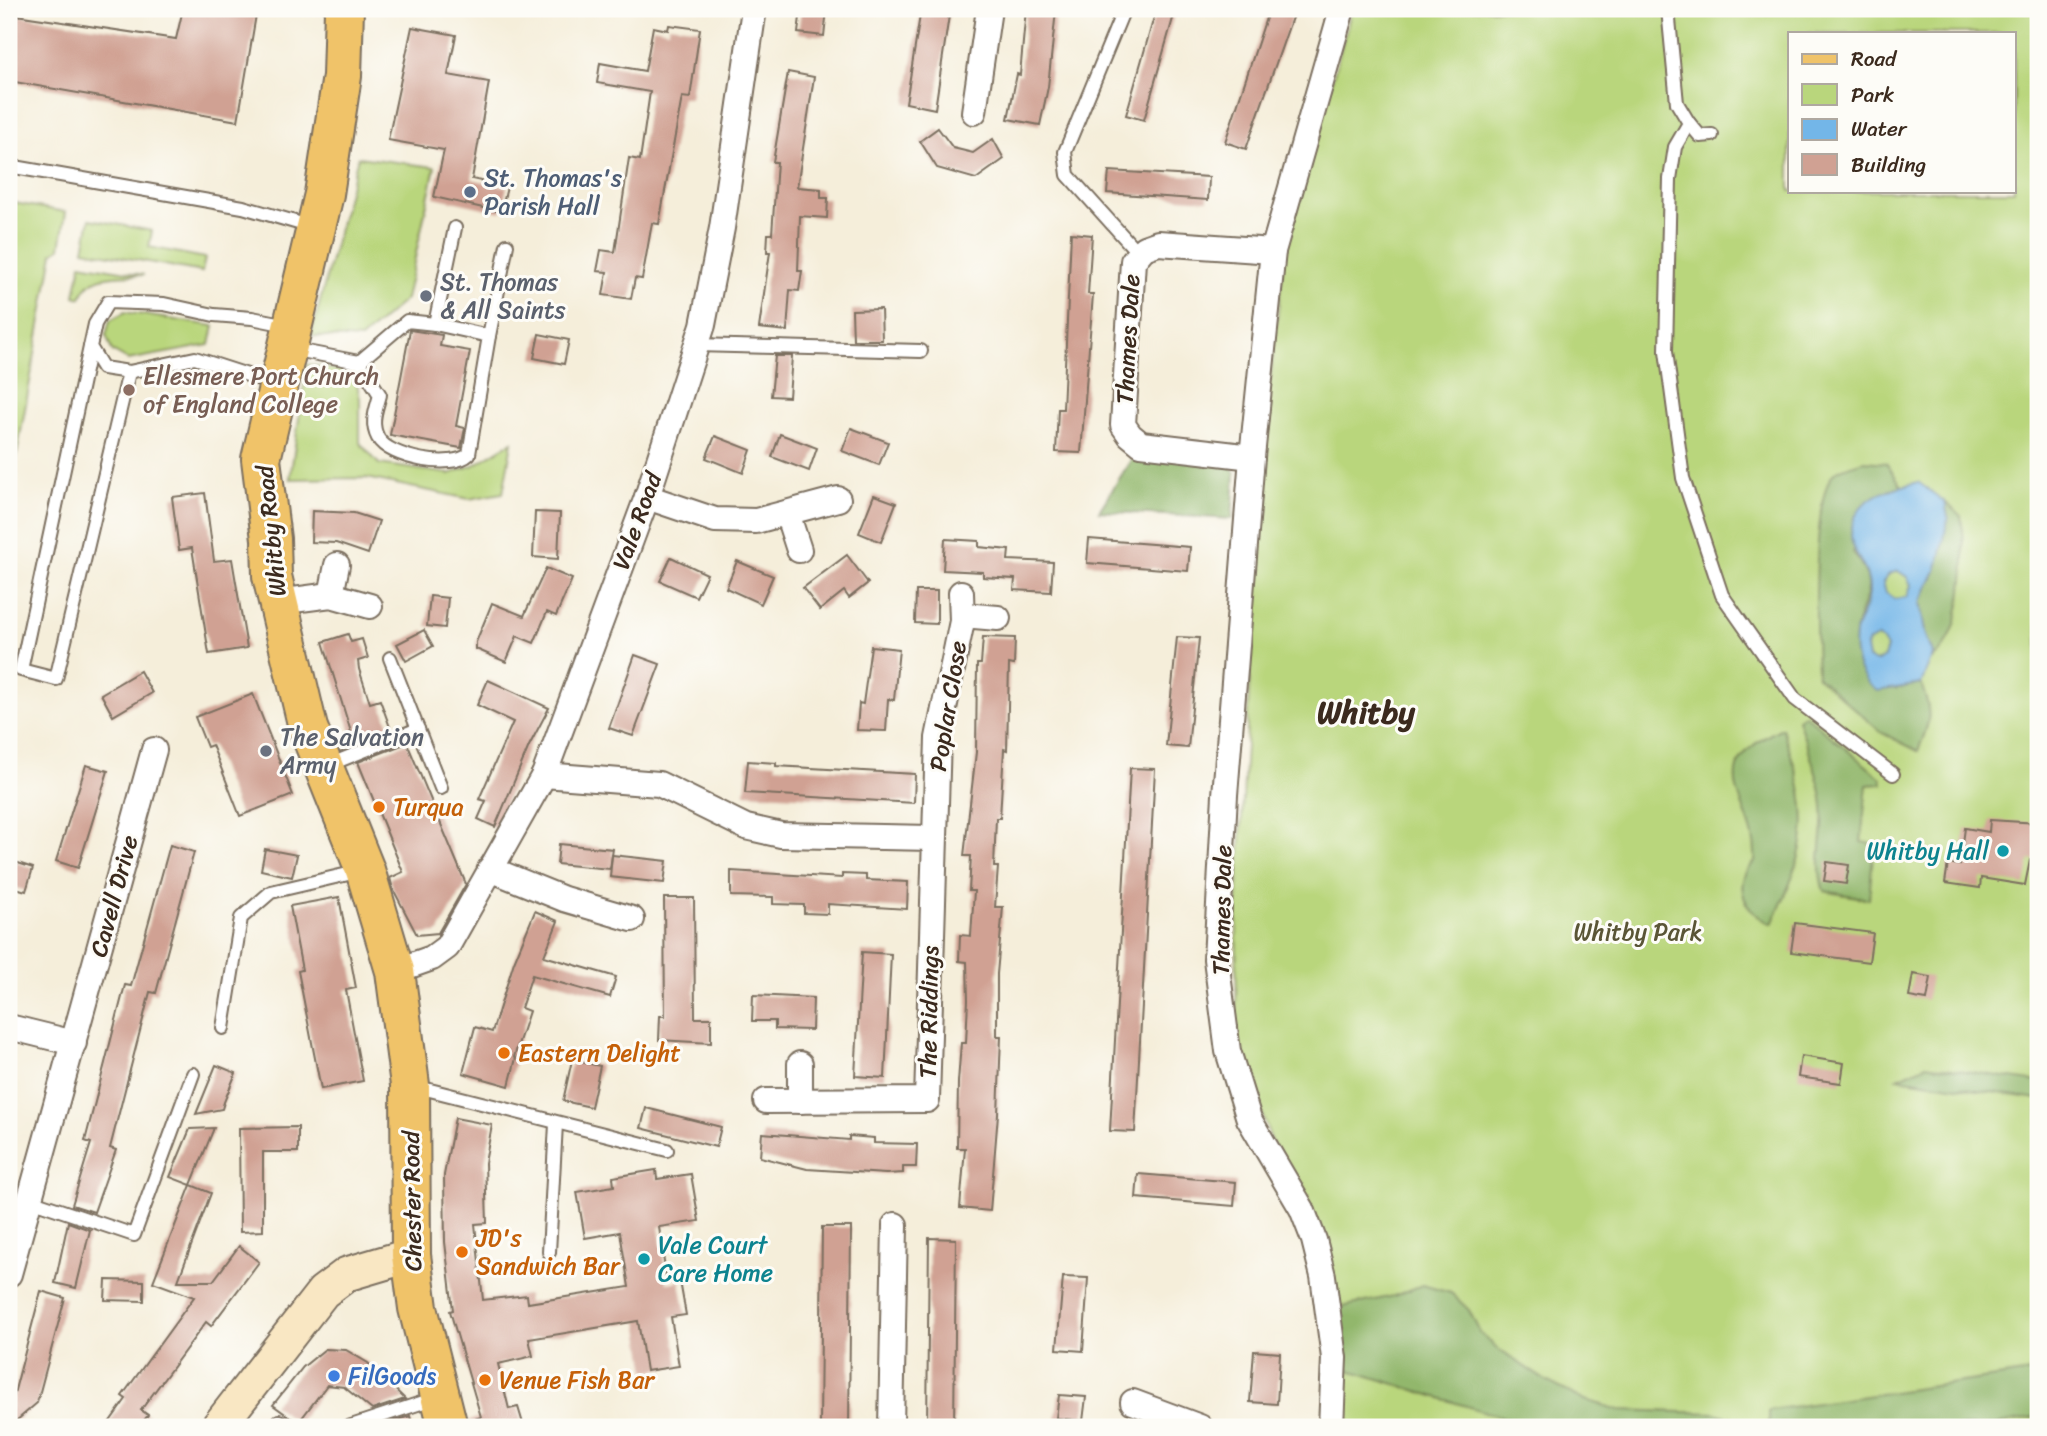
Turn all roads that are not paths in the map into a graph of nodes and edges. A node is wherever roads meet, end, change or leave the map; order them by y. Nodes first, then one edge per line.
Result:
1 (754, 9) edge
2 (989, 9) edge
3 (1124, 9) edge
4 (1342, 9) edge
5 (1668, 9) edge
6 (347, 19) edge
7 (974, 112) dead end
8 (1689, 123) junction
9 (1712, 135) dead end
10 (9, 166) edge
11 (316, 228) junction
12 (455, 228) dead end
13 (507, 245) dead end
14 (1273, 251) junction
15 (1139, 254) junction
16 (435, 324) junction
17 (489, 336) junction
18 (290, 337) junction
19 (696, 345) junction
20 (90, 347) junction
21 (921, 351) dead end
22 (359, 362) junction
23 (129, 372) junction
24 (279, 386) junction
25 (1252, 457) junction
26 (647, 496) junction
27 (838, 499) dead end
28 (787, 513) junction
29 (799, 550) dead end
30 (337, 565) dead end
31 (331, 595) junction
32 (278, 602) junction
33 (370, 606) dead end
34 (998, 618) dead end
35 (390, 658) dead end
36 (418, 729) junction
37 (154, 750) dead end
38 (323, 768) junction
39 (1893, 774) dead end
40 (544, 775) junction
41 (441, 788) dead end
42 (933, 838) junction
43 (490, 869) junction
44 (365, 870) junction
45 (632, 919) dead end
46 (395, 971) junction
47 (9, 1027) edge
48 (223, 1028) dead end
49 (74, 1043) junction
50 (800, 1064) dead end
51 (193, 1074) dead end
52 (410, 1085) junction
53 (766, 1101) dead end
54 (800, 1101) junction
55 (556, 1124) junction
56 (667, 1150) dead end
57 (30, 1200) junction
58 (895, 1225) dead end
59 (549, 1252) dead end
60 (411, 1255) junction
61 (9, 1274) edge
62 (1133, 1402) dead end
63 (444, 1412) edge
64 (218, 1427) edge
65 (348, 1427) edge
66 (891, 1427) edge
67 (1200, 1427) edge
68 (1331, 1427) edge

1 - 19 street, Vale Road
2 - 7 street
3 - 15 lane
4 - 14 street, Thames Dale
5 - 8 lane
6 - 11 main road, Whitby Road
8 - 9 lane
8 - 39 lane
10 - 11 lane
11 - 18 main road, Whitby Road
12 - 16 lane
13 - 17 lane
14 - 15 street, Thames Dale
14 - 25 street, Thames Dale
15 - 25 street, Thames Dale
16 - 17 lane
16 - 22 lane
17 - 22 lane
18 - 20 lane
18 - 22 lane
18 - 24 main road, Whitby Road
19 - 21 lane
19 - 26 street, Vale Road
20 - 23 lane
20 - 23 lane
23 - 24 lane
24 - 32 main road, Whitby Road
25 - 68 street, Thames Dale
26 - 28 street
26 - 40 street, Vale Road
27 - 28 street
28 - 29 street
30 - 31 street
31 - 32 street
31 - 33 street
32 - 38 main road, Whitby Road
34 - 42 street, Poplar Close
35 - 36 lane
36 - 38 lane
36 - 41 lane
37 - 49 street, Cavell Drive
38 - 44 main road, Whitby Road
40 - 42 street
40 - 43 street, Vale Road
42 - 54 street, The Riddings
43 - 45 street
43 - 46 street, Vale Road
44 - 46 main road, Whitby Road
44 - 48 lane
46 - 52 main road, Chester Road
47 - 49 street
49 - 57 street, Cavell Drive
50 - 54 street
51 - 57 lane
52 - 55 lane
52 - 60 main road, Chester Road
53 - 54 street, The Riddings
55 - 56 lane
55 - 59 lane
57 - 61 street, Cavell Drive
58 - 66 street
60 - 63 main road, Chester Road
60 - 64 street
62 - 67 street
63 - 65 lane

